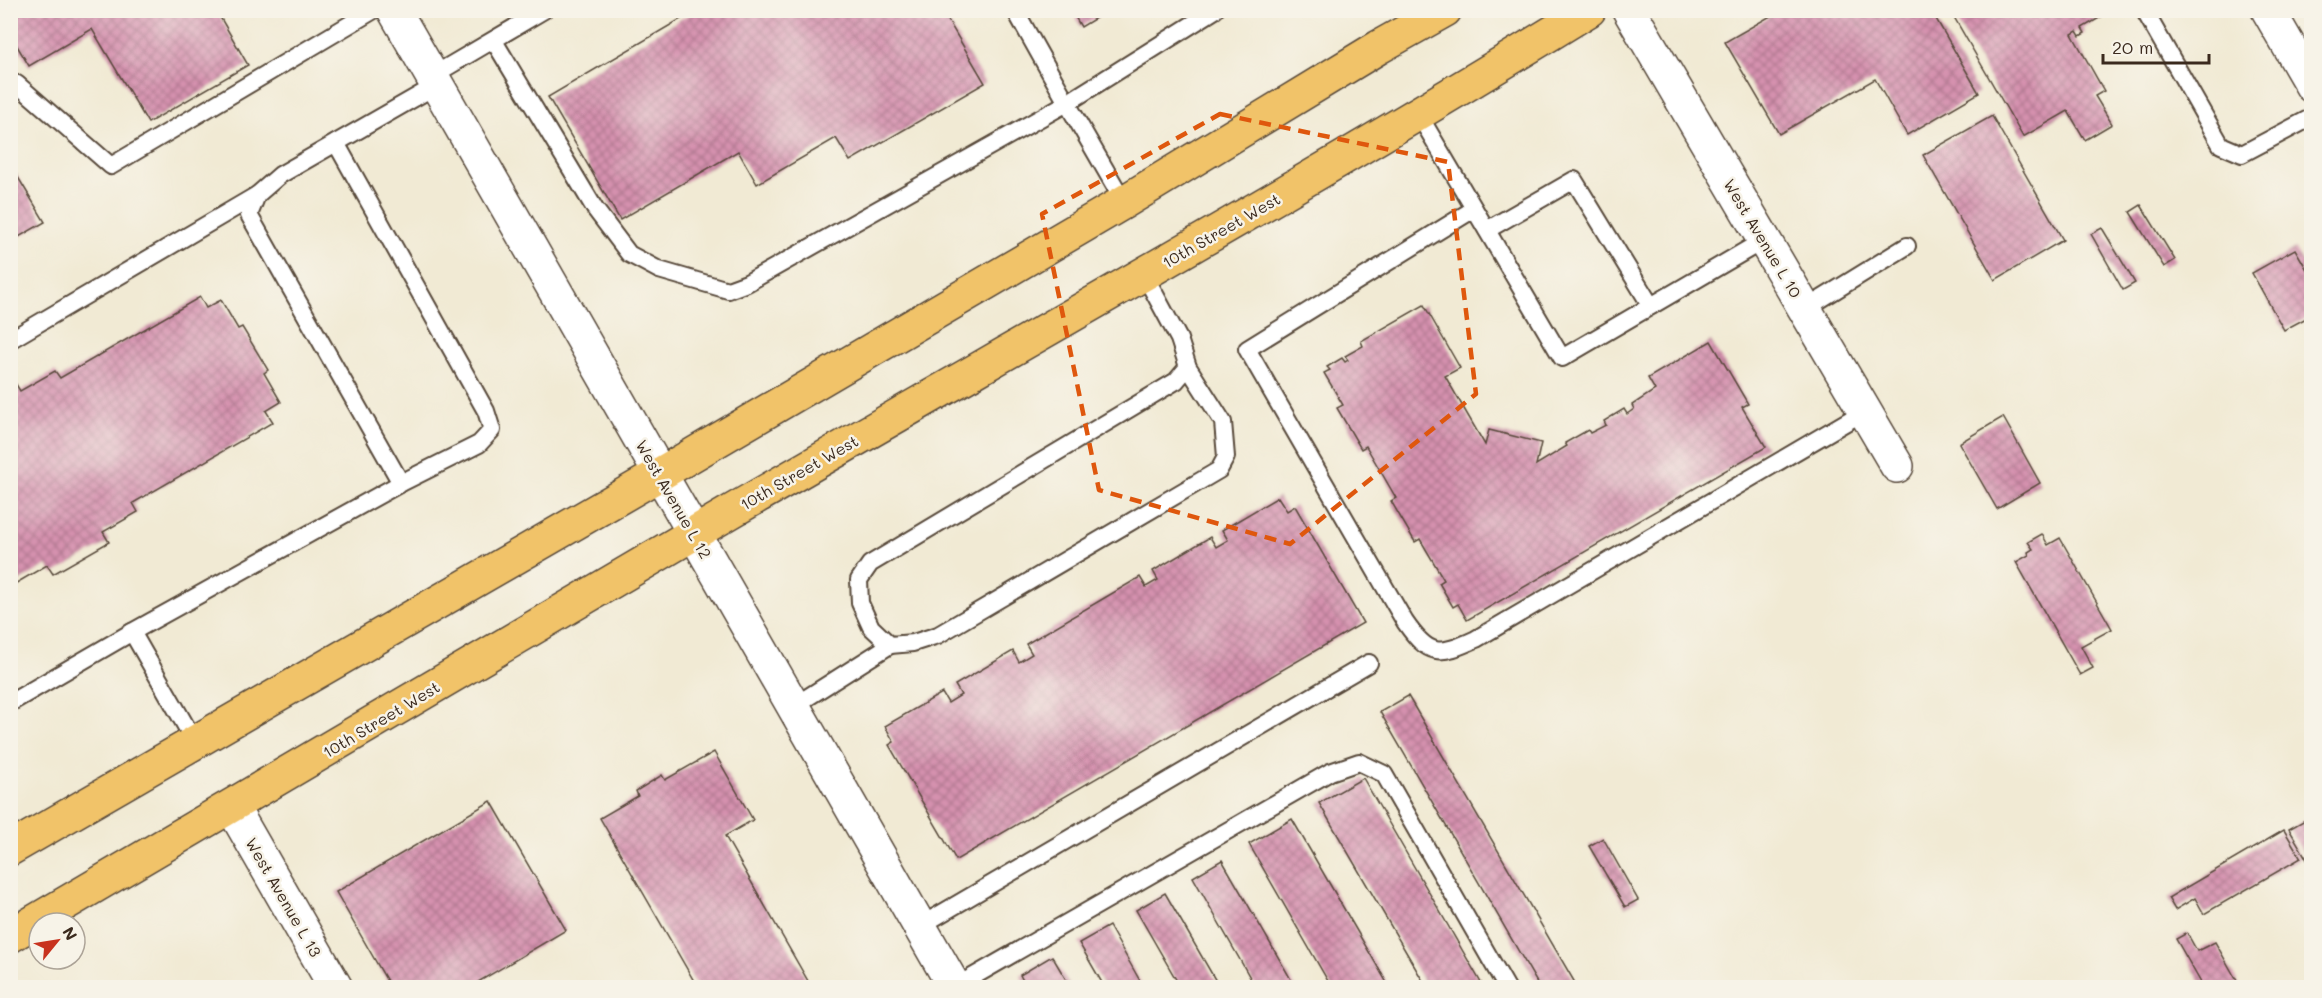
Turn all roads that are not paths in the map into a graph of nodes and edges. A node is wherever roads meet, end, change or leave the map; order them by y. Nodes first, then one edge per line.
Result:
1 (374, 10) edge
2 (394, 10) edge
3 (544, 10) edge
4 (1015, 10) edge
5 (1215, 10) edge
6 (1444, 10) edge
7 (1589, 10) edge
8 (1629, 10) edge
9 (2144, 10) edge
10 (2268, 10) edge
11 (494, 41) junction
12 (435, 80) junction
13 (2312, 86) edge
14 (10, 88) edge
15 (1067, 103) junction
16 (1419, 115) junction
17 (2312, 117) edge
18 (336, 143) junction
19 (257, 195) junction
20 (1124, 202) junction
21 (1474, 208) junction
22 (1487, 230) junction
23 (1764, 240) junction
24 (1907, 246) dead end
25 (1144, 274) junction
26 (1651, 306) junction
27 (1805, 309) junction
28 (10, 340) edge
29 (1188, 367) junction
30 (1865, 411) junction
31 (1897, 466) dead end
32 (660, 474) junction
33 (401, 483) junction
34 (694, 534) junction
35 (132, 632) junction
36 (890, 645) junction
37 (1369, 663) dead end
38 (10, 703) edge
39 (794, 706) junction
40 (195, 742) junction
41 (232, 807) junction
42 (10, 849) edge
43 (920, 926) junction
44 (10, 936) edge
45 (336, 987) edge
46 (955, 987) edge
47 (1507, 987) edge

1 - 14 lane
2 - 12 street, West Avenue L 12
3 - 11 lane
4 - 15 lane
5 - 15 lane
6 - 20 main road
7 - 16 main road, 10th Street West
8 - 23 street, West Avenue L 10
9 - 17 lane
10 - 13 street
11 - 12 lane
11 - 15 lane
12 - 18 lane
12 - 32 street, West Avenue L 12
15 - 20 lane
16 - 21 lane
16 - 25 main road, 10th Street West
18 - 19 lane
18 - 33 lane
19 - 28 lane
19 - 33 lane
20 - 32 main road
21 - 22 lane
21 - 30 lane
22 - 26 lane
22 - 26 lane
23 - 26 lane
23 - 27 street, West Avenue L 10
24 - 27 lane
25 - 29 lane
25 - 34 main road, 10th Street West
27 - 30 street, West Avenue L 10
29 - 36 lane
29 - 36 lane
30 - 31 street, West Avenue L 10
32 - 34 street, West Avenue L 12
32 - 40 main road
33 - 35 lane
34 - 39 street, West Avenue L 12
34 - 41 main road, 10th Street West
35 - 38 lane
35 - 40 lane
36 - 39 lane
37 - 43 lane
39 - 43 street, West Avenue L 12
40 - 42 main road
41 - 44 main road, 10th Street West
41 - 45 street, West Avenue L 13
43 - 46 street, West Avenue L 12
46 - 47 lane

